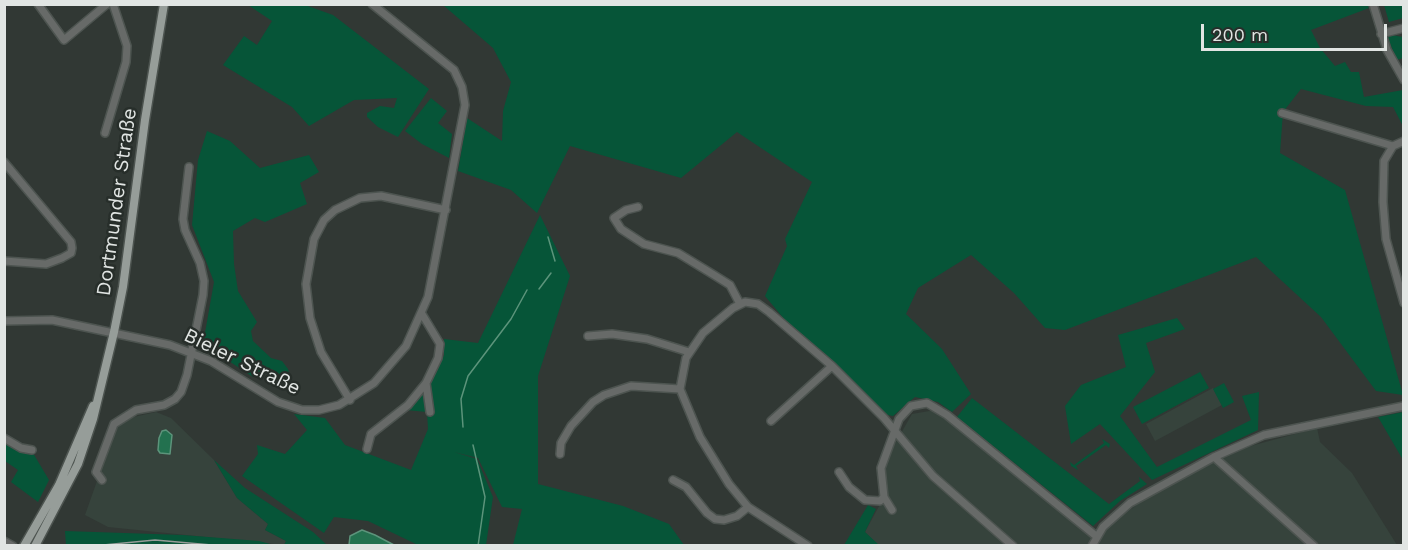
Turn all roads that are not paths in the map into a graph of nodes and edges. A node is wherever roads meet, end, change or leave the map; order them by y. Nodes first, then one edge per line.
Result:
1 (38, 4) edge
2 (107, 4) edge
3 (114, 4) edge
4 (165, 4) edge
5 (372, 4) edge
6 (1373, 4) edge
7 (1404, 28) edge
8 (1381, 34) junction
9 (1404, 80) edge
10 (1282, 113) dead end
11 (105, 133) dead end
12 (1404, 141) edge
13 (1394, 146) junction
14 (4, 162) edge
15 (189, 167) dead end
16 (638, 207) dead end
17 (446, 210) junction
18 (4, 261) edge
19 (1404, 303) edge
20 (740, 304) junction
21 (422, 314) junction
22 (4, 321) edge
23 (114, 332) junction
24 (588, 336) dead end
25 (191, 352) junction
26 (689, 352) junction
27 (832, 366) junction
28 (426, 383) junction
29 (680, 389) junction
30 (350, 400) junction
31 (94, 403) junction
32 (1404, 406) edge
33 (430, 412) dead end
34 (771, 421) dead end
35 (894, 430) junction
36 (4, 438) edge
37 (367, 449) dead end
38 (32, 450) dead end
39 (560, 454) dead end
40 (1214, 457) junction
41 (839, 472) dead end
42 (102, 480) dead end
43 (673, 480) dead end
44 (884, 497) junction
45 (748, 507) junction
46 (892, 510) dead end
47 (1096, 536) junction
48 (4, 542) edge
49 (13, 546) edge
50 (24, 546) edge
51 (35, 546) edge
52 (808, 546) edge
53 (1013, 546) edge
54 (1092, 546) edge
55 (1314, 546) edge

1 - 2 street
3 - 11 street
4 - 23 main road, Dortmunder Straße
5 - 17 street, Bieler Straße
6 - 8 street
7 - 8 street
8 - 9 street
10 - 13 street
12 - 13 street
13 - 19 street
14 - 18 street
15 - 25 street
16 - 20 street
17 - 21 street, Bieler Straße
17 - 30 street
20 - 26 street
20 - 27 street
21 - 28 street
21 - 30 street, Bieler Straße
22 - 23 street, Bieler Straße
23 - 25 street, Bieler Straße
23 - 31 main road, Dortmunder Straße
24 - 26 street
25 - 30 street, Bieler Straße
25 - 42 street
26 - 29 street
27 - 34 street
27 - 35 street
28 - 33 street
28 - 37 street
29 - 39 street
29 - 45 street
31 - 50 main road, Dortmunder Straße
31 - 51 main road, Dortmunder Straße
32 - 40 street
35 - 44 street
35 - 47 street
35 - 53 street
36 - 38 street
40 - 47 street
40 - 55 street
41 - 44 street
43 - 45 street
44 - 46 street
45 - 52 street
47 - 54 street
48 - 49 street

